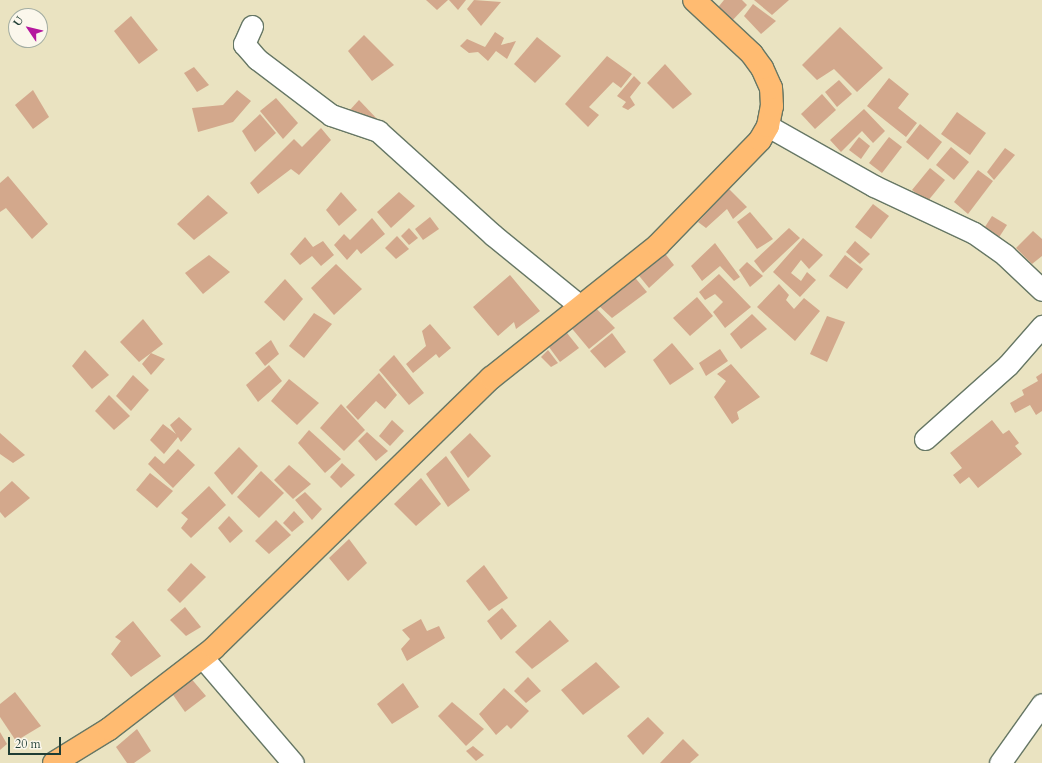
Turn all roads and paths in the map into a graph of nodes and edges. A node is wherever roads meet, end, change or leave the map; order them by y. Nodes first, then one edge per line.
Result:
1 (694, 0) edge
2 (252, 26) dead end
3 (768, 126) junction
4 (1042, 290) edge
5 (580, 306) junction
6 (1042, 326) edge
7 (925, 439) dead end
8 (203, 658) junction
9 (1042, 704) edge
10 (54, 763) edge
11 (293, 763) edge
12 (1000, 763) edge

1 - 3 main road
2 - 5 street
3 - 4 street
3 - 5 main road
5 - 8 main road
6 - 7 street
8 - 10 main road
8 - 11 street
9 - 12 street

